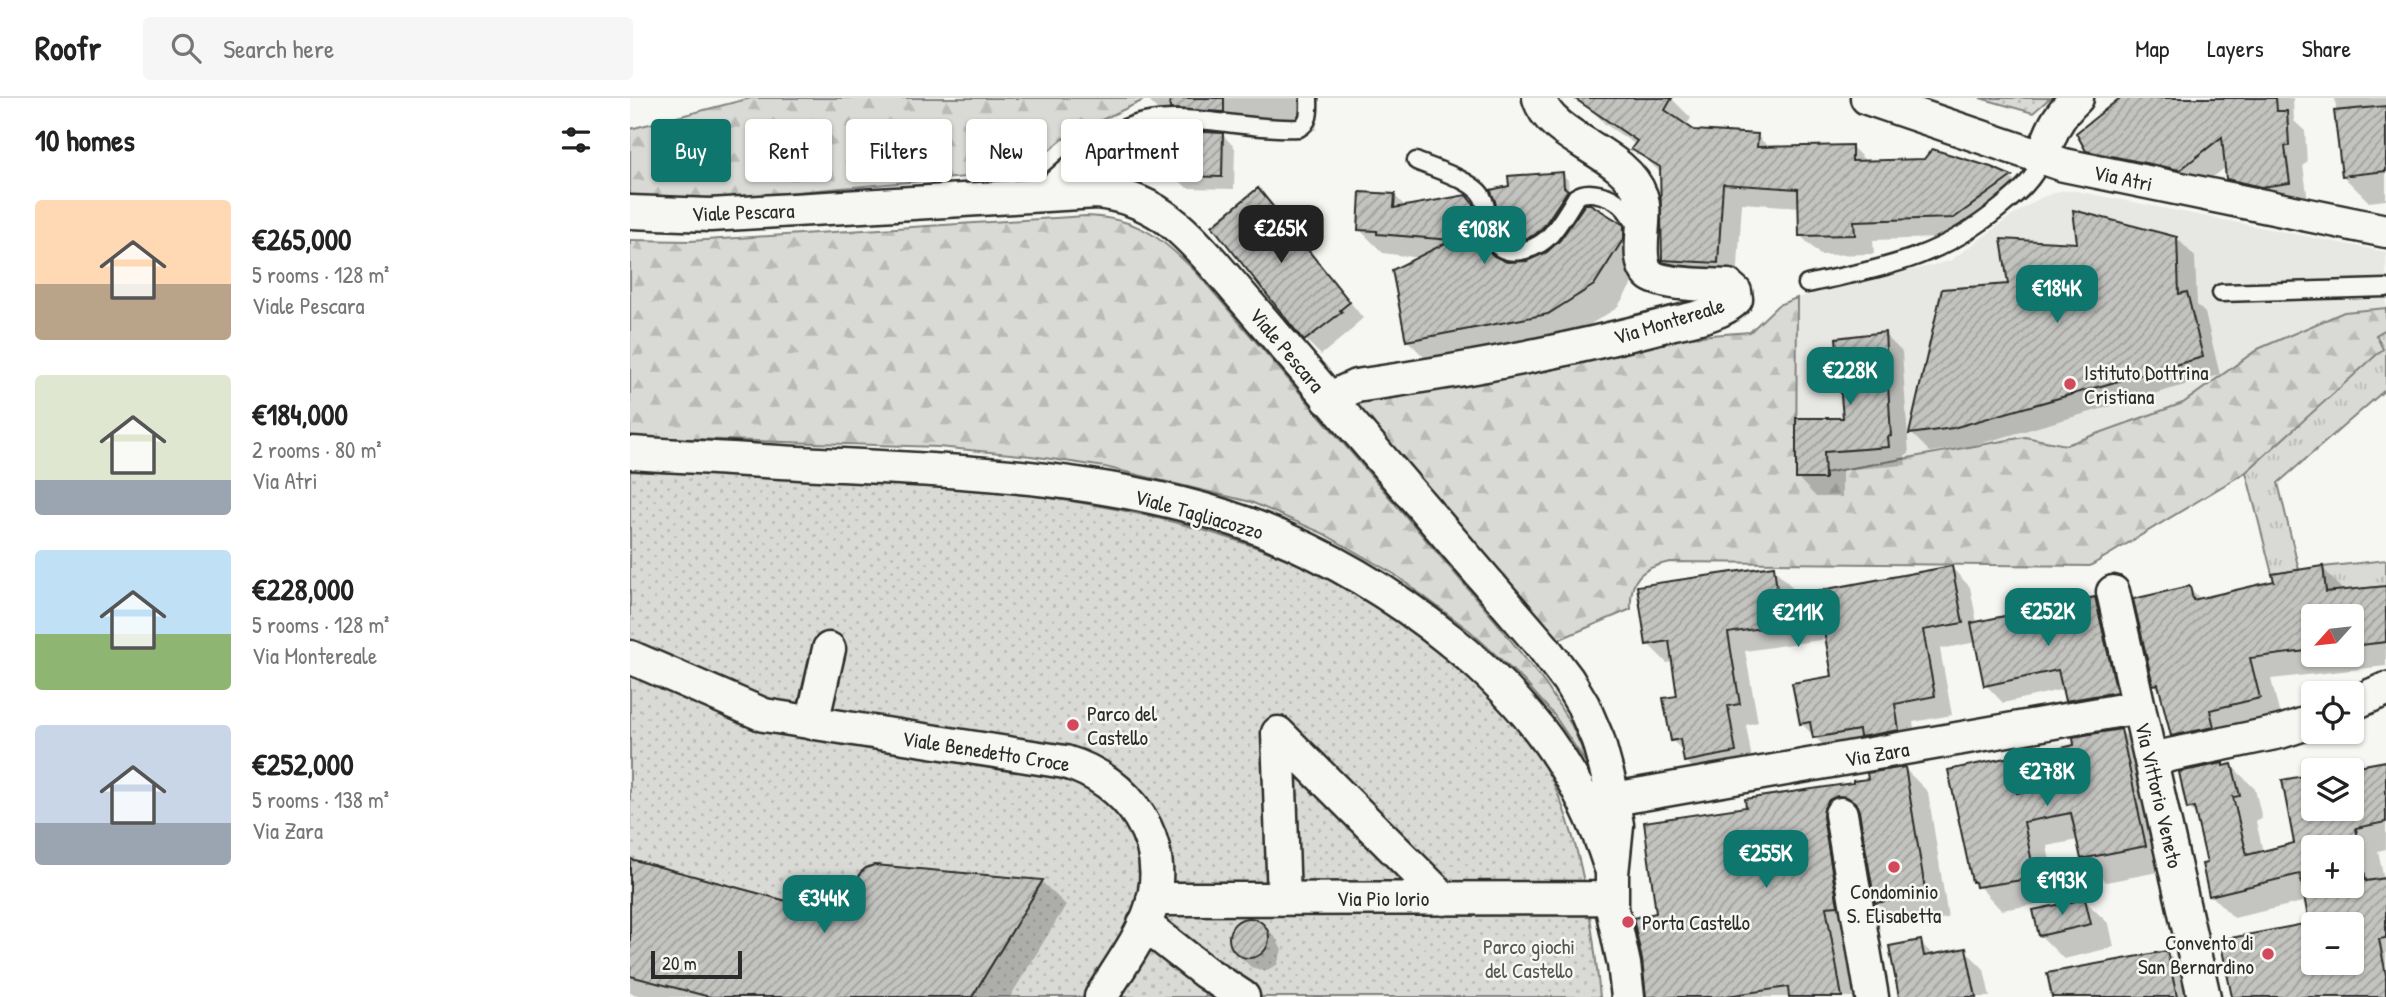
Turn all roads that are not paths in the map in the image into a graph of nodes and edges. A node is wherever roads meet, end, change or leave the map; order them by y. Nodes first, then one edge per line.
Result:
1 (1310, 98) edge
2 (1539, 98) edge
3 (1867, 98) edge
4 (2077, 98) edge
5 (2042, 159) junction
6 (1416, 161) dead end
7 (1036, 195) junction
8 (630, 212) edge
9 (1643, 224) junction
10 (2386, 231) edge
11 (1807, 284) dead end
12 (2386, 288) edge
13 (2221, 293) dead end
14 (1328, 399) junction
15 (630, 453) edge
16 (2113, 592) dead end
17 (829, 649) dead end
18 (630, 657) edge
19 (2386, 689) edge
20 (2364, 699) edge
21 (2139, 706) junction
22 (812, 723) junction
23 (2301, 725) edge
24 (2151, 759) junction
25 (1583, 799) junction
26 (1614, 799) junction
27 (1841, 814) dead end
28 (1612, 886) junction
29 (1284, 898) junction
30 (1444, 898) junction
31 (1149, 911) junction
32 (1101, 997) edge
33 (1243, 997) edge
34 (1628, 997) edge
35 (1872, 997) edge
36 (2204, 997) edge

1 - 7 lane
2 - 9 street, Via Montereale
3 - 5 street, Via Atri
4 - 5 street
5 - 10 street, Via Atri
5 - 11 lane
6 - 9 lane
7 - 8 street, Viale Pescara
7 - 14 street, Viale Pescara
9 - 14 street, Via Montereale
12 - 13 lane
14 - 26 street, Viale Pescara
15 - 25 street, Viale Tagliacozzo
16 - 21 street, Via Vittorio Veneto
17 - 22 street
18 - 22 street, Viale Benedetto Croce
19 - 20 street
21 - 24 street, Via Vittorio Veneto
21 - 26 street, Via Zara
22 - 31 street, Viale Benedetto Croce
23 - 24 street
24 - 36 street, Via Vittorio Veneto
25 - 26 street, Via Zara
25 - 28 street, Viale Tagliacozzo
26 - 28 street, Viale Pescara
27 - 35 street
28 - 30 street, Via Pio Iorio
28 - 34 street
29 - 30 street, Via Pio Iorio
29 - 30 street
29 - 31 street, Via Pio Iorio
31 - 32 street, Viale Benedetto Croce
31 - 33 street

